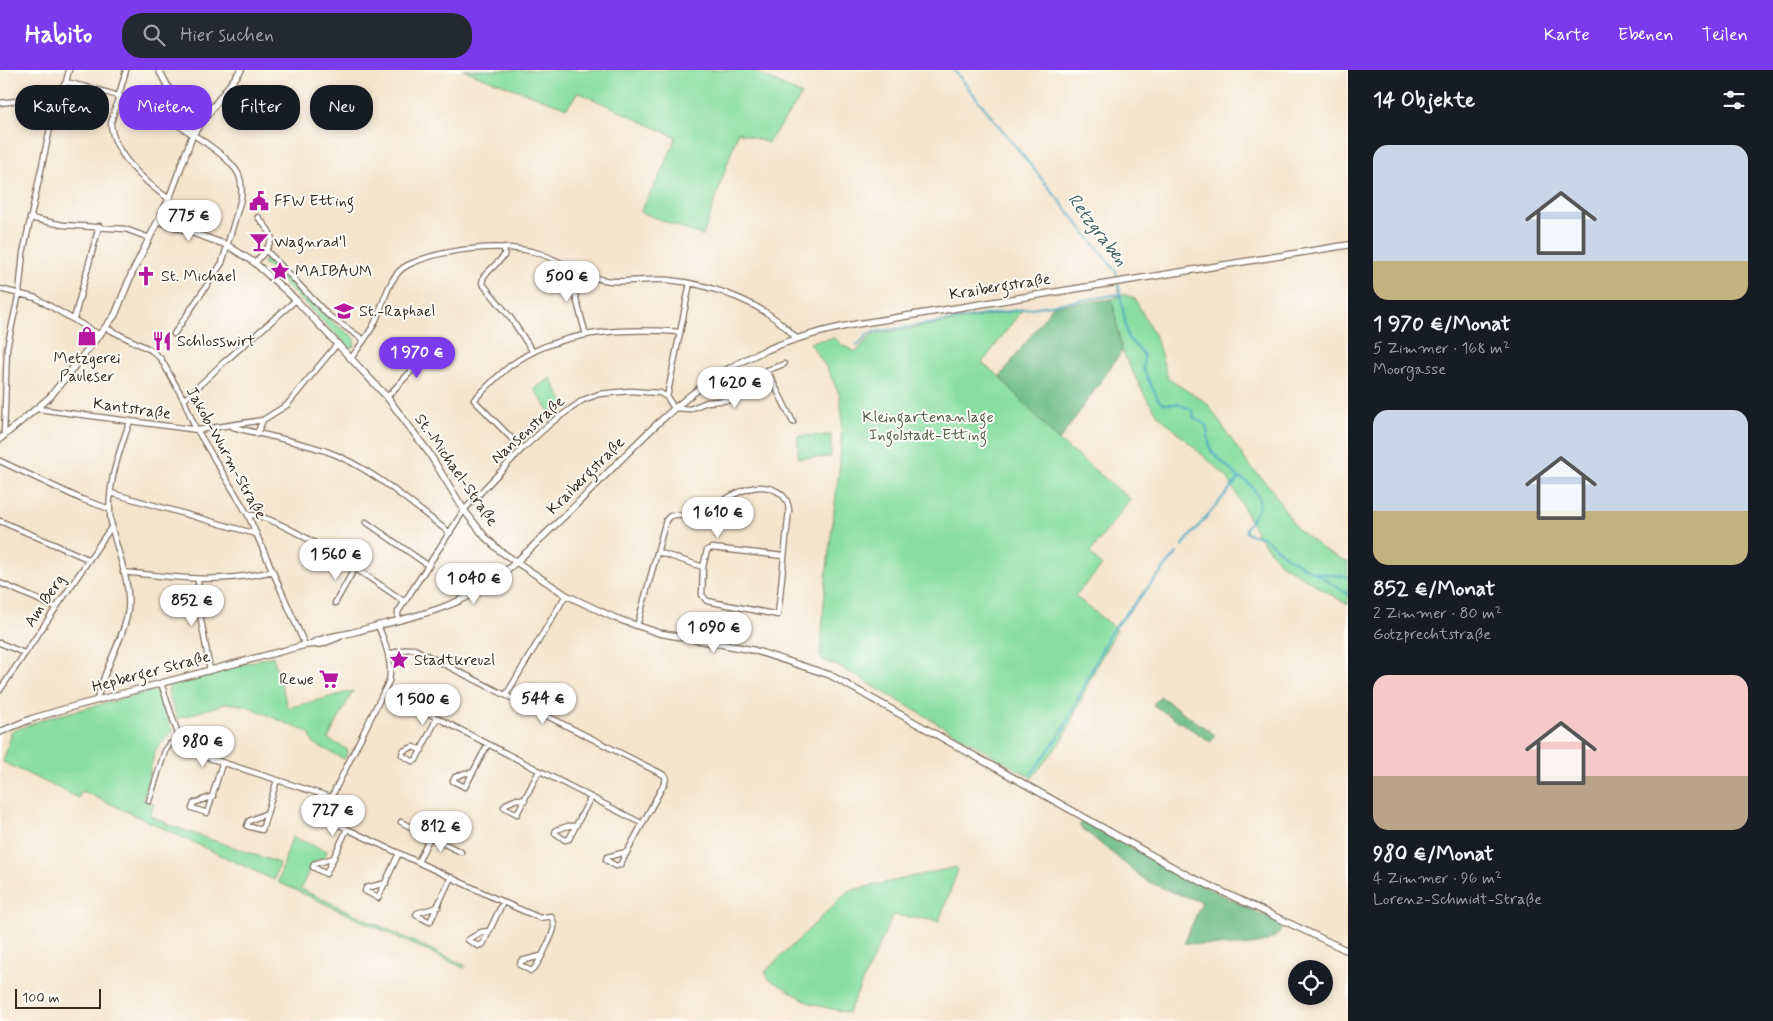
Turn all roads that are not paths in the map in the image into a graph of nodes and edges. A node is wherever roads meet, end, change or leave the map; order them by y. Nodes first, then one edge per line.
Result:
1 (69, 70) edge
2 (126, 70) edge
3 (159, 70) edge
4 (241, 70) edge
5 (66, 82) junction
6 (64, 85) edge
7 (122, 85) edge
8 (119, 96) joint
9 (15, 101) edge
10 (0, 103) edge
11 (49, 130) edge
12 (185, 130) edge
13 (193, 134) junction
14 (169, 199) junction
15 (258, 217) dead end
16 (30, 218) junction
17 (159, 221) junction
18 (99, 226) junction
19 (150, 238) junction
20 (228, 245) junction
21 (1348, 245) edge
22 (505, 247) junction
23 (266, 250) junction
24 (255, 263) junction
25 (567, 265) junction
26 (690, 283) junction
27 (0, 289) edge
28 (19, 293) junction
29 (296, 300) junction
30 (74, 319) junction
31 (106, 328) junction
32 (680, 332) junction
33 (174, 334) dead end
34 (100, 335) junction
35 (586, 335) junction
36 (796, 338) junction
37 (364, 340) junction
38 (338, 343) junction
39 (433, 348) dead end
40 (533, 352) junction
41 (352, 357) junction
42 (784, 364) dead end
43 (767, 370) junction
44 (387, 397) junction
45 (667, 397) junction
46 (184, 400) junction
47 (674, 408) junction
48 (38, 409) junction
49 (263, 420) junction
50 (130, 421) junction
51 (793, 422) dead end
52 (230, 426) junction
53 (198, 430) junction
54 (257, 434) junction
55 (2, 437) edge
56 (522, 449) junction
57 (0, 461) edge
58 (111, 493) junction
59 (110, 509) junction
60 (464, 510) junction
61 (248, 515) junction
62 (0, 521) edge
63 (366, 522) dead end
64 (112, 526) junction
65 (256, 534) junction
66 (450, 534) junction
67 (658, 552) junction
68 (784, 556) junction
69 (88, 559) junction
70 (516, 563) junction
71 (429, 566) junction
72 (703, 567) junction
73 (355, 568) junction
74 (273, 571) junction
75 (124, 572) junction
76 (198, 580) junction
77 (0, 583) edge
78 (566, 595) junction
79 (405, 602) junction
80 (335, 604) dead end
81 (55, 607) junction
82 (398, 620) junction
83 (378, 625) junction
84 (637, 626) junction
85 (0, 643) edge
86 (308, 644) junction
87 (24, 653) junction
88 (388, 654) junction
89 (210, 670) junction
90 (161, 683) junction
91 (0, 690) edge
92 (385, 691) junction
93 (506, 695) junction
94 (98, 700) junction
95 (437, 718) junction
96 (0, 732) edge
97 (180, 740) junction
98 (488, 744) junction
99 (422, 750) dead end
100 (222, 764) junction
101 (539, 771) junction
102 (473, 773) dead end
103 (277, 780) junction
104 (212, 796) junction
105 (330, 797) junction
106 (591, 797) junction
107 (524, 800) dead end
108 (149, 802) dead end
109 (267, 813) junction
110 (401, 822) dead end
111 (641, 823) junction
112 (576, 826) dead end
113 (347, 829) junction
114 (430, 836) junction
115 (461, 852) dead end
116 (626, 852) junction
117 (399, 853) junction
118 (334, 858) junction
119 (418, 862) junction
120 (451, 877) junction
121 (386, 883) junction
122 (503, 902) junction
123 (438, 907) junction
124 (489, 931) junction
125 (1348, 951) edge
126 (541, 956) junction

1 - 5 street
2 - 7 street
3 - 13 street
4 - 13 street
5 - 6 street
5 - 8 street
8 - 14 street
9 - 10 street
11 - 16 street
12 - 13 street
13 - 14 street
13 - 20 street
14 - 17 street
15 - 23 street
16 - 18 street
16 - 28 street
17 - 19 street
17 - 20 street, St.-Michael-Straße
18 - 19 street
18 - 30 street
19 - 31 street
20 - 24 street, St.-Michael-Straße
20 - 33 street
21 - 36 street, Kraibergstraße
22 - 25 street
22 - 37 street
22 - 40 street
23 - 24 street
23 - 37 street
24 - 29 street, St.-Michael-Straße
25 - 26 street
25 - 35 street
26 - 32 street
26 - 36 street
27 - 28 street
28 - 30 street
28 - 55 street
29 - 38 street, St.-Michael-Straße
29 - 46 street
30 - 34 street
31 - 34 street
31 - 46 street, Jakob-Wurm-Straße
32 - 35 street
32 - 45 street
34 - 48 street
35 - 40 street
36 - 47 street, Kraibergstraße
37 - 41 street
38 - 41 street, St.-Michael-Straße
38 - 49 street, Kantstraße
39 - 44 street
40 - 56 street
41 - 44 street, St.-Michael-Straße
42 - 43 street
43 - 47 street
43 - 51 street
44 - 60 street, St.-Michael-Straße
45 - 47 street
45 - 56 street, Nansenstraße
46 - 53 street, Jakob-Wurm-Straße
47 - 70 street, Kraibergstraße
48 - 50 street, Kantstraße
48 - 55 street
49 - 52 street, Kantstraße
49 - 54 street
50 - 53 street, Kantstraße
50 - 58 street
52 - 53 street, Kantstraße
52 - 54 street
53 - 61 street, Jakob-Wurm-Straße
54 - 66 street
56 - 60 street, Nansenstraße
57 - 59 street
58 - 59 street
58 - 65 street
59 - 64 street
60 - 66 street, Nansenstraße
60 - 70 street, St.-Michael-Straße
61 - 65 street, Jakob-Wurm-Straße
61 - 73 street
62 - 69 street
63 - 71 street
64 - 69 street, Am Berg
64 - 75 street
65 - 74 street, Jakob-Wurm-Straße
66 - 71 street, Nansenstraße
67 - 68 street
67 - 72 street
67 - 84 street
68 - 72 street
68 - 72 street
69 - 81 street, Am Berg
70 - 78 street, St.-Michael-Straße
70 - 82 street, Hepberger Straße
71 - 79 street, Nansenstraße
73 - 79 street
73 - 80 street
74 - 76 street
74 - 86 street, Jakob-Wurm-Straße
75 - 76 street
75 - 94 street
76 - 89 street
77 - 81 street
78 - 84 street, St.-Michael-Straße
78 - 93 street
79 - 82 street, Nansenstraße
81 - 87 street, Am Berg
82 - 83 street, Hepberger Straße
83 - 86 street, Hepberger Straße
83 - 88 street
84 - 125 street, St.-Michael-Straße
85 - 87 street
86 - 89 street, Hepberger Straße
87 - 91 street, Am Berg
88 - 92 street
88 - 93 street
89 - 90 street, Hepberger Straße
90 - 94 street, Hepberger Straße
90 - 97 street
92 - 95 street
92 - 105 street
93 - 111 street
94 - 96 street, Hepberger Straße
95 - 98 street
95 - 99 street
97 - 100 street
97 - 108 street
98 - 101 street
98 - 102 street
100 - 103 street
100 - 104 street
101 - 106 street
101 - 107 street
103 - 105 street
103 - 109 street
104 - 104 street
105 - 113 street
106 - 111 street
106 - 112 street
109 - 109 street
110 - 114 street
111 - 116 street
113 - 117 street
113 - 118 street
114 - 115 street
114 - 119 street
116 - 116 street
117 - 119 street
117 - 121 street
118 - 118 street
119 - 120 street
120 - 122 street
120 - 123 street
121 - 121 street
122 - 124 street
122 - 126 street
123 - 123 street
124 - 124 street
126 - 126 street

